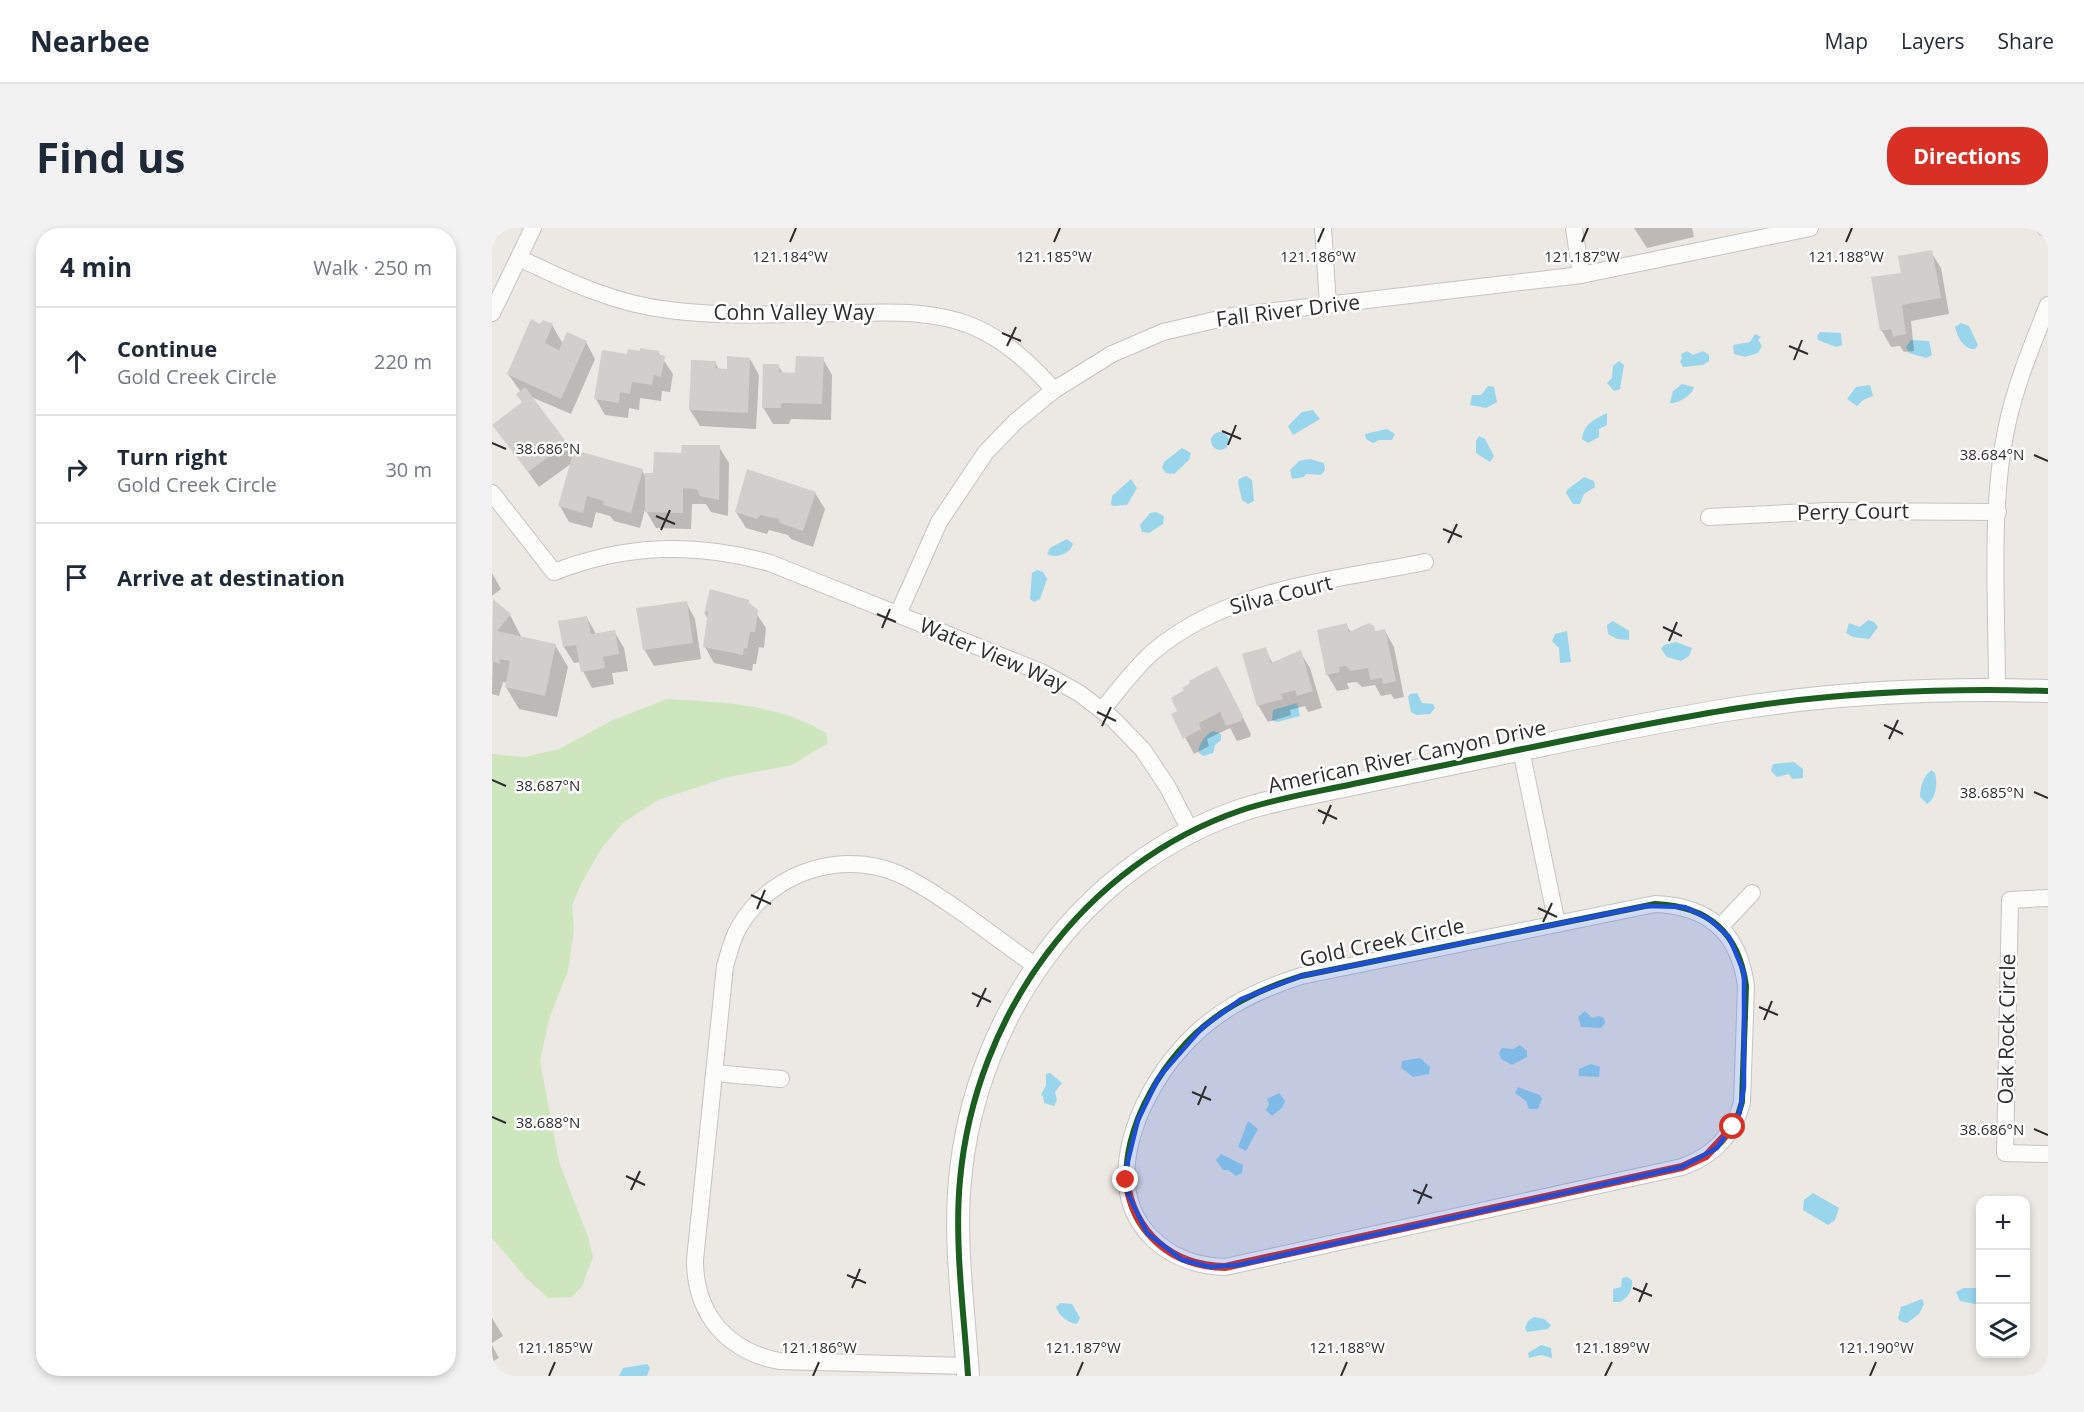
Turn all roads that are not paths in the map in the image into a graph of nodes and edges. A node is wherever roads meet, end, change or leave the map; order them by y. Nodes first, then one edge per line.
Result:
1 (533, 228) edge
2 (1323, 228) edge
3 (1574, 228) edge
4 (1810, 228) edge
5 (519, 258) junction
6 (1581, 275) junction
7 (1328, 305) junction
8 (2048, 305) edge
9 (492, 314) edge
10 (1054, 390) junction
11 (492, 494) edge
12 (1998, 512) junction
13 (1709, 517) dead end
14 (1425, 562) dead end
15 (898, 614) junction
16 (1997, 689) junction
17 (2048, 691) edge
18 (1102, 710) junction
19 (1521, 750) junction
20 (1191, 832) junction
21 (1752, 893) dead end
22 (2048, 898) edge
23 (1557, 924) junction
24 (1720, 927) junction
25 (1036, 966) junction
26 (714, 1073) junction
27 (781, 1079) dead end
28 (2048, 1154) edge
29 (968, 1371) edge

1 - 5 street
2 - 7 street
3 - 6 street
4 - 6 street, Fall River Drive
5 - 9 street
5 - 10 street, Cohn Valley Way
6 - 7 street, Fall River Drive
7 - 10 street, Fall River Drive
8 - 12 street
10 - 15 street, Fall River Drive
11 - 15 street, Water View Way
12 - 13 street, Perry Court
12 - 16 street
14 - 18 street, Silva Court
15 - 18 street, Water View Way
16 - 17 main road, American River Canyon Drive
16 - 19 main road, American River Canyon Drive
18 - 20 street, Water View Way
19 - 20 main road, American River Canyon Drive
19 - 23 street
20 - 25 main road, American River Canyon Drive
21 - 24 street
22 - 28 street, Oak Rock Circle
23 - 24 street, Gold Creek Circle
23 - 24 street, Gold Creek Circle
25 - 26 street
25 - 29 main road, American River Canyon Drive
26 - 27 street
26 - 29 street

